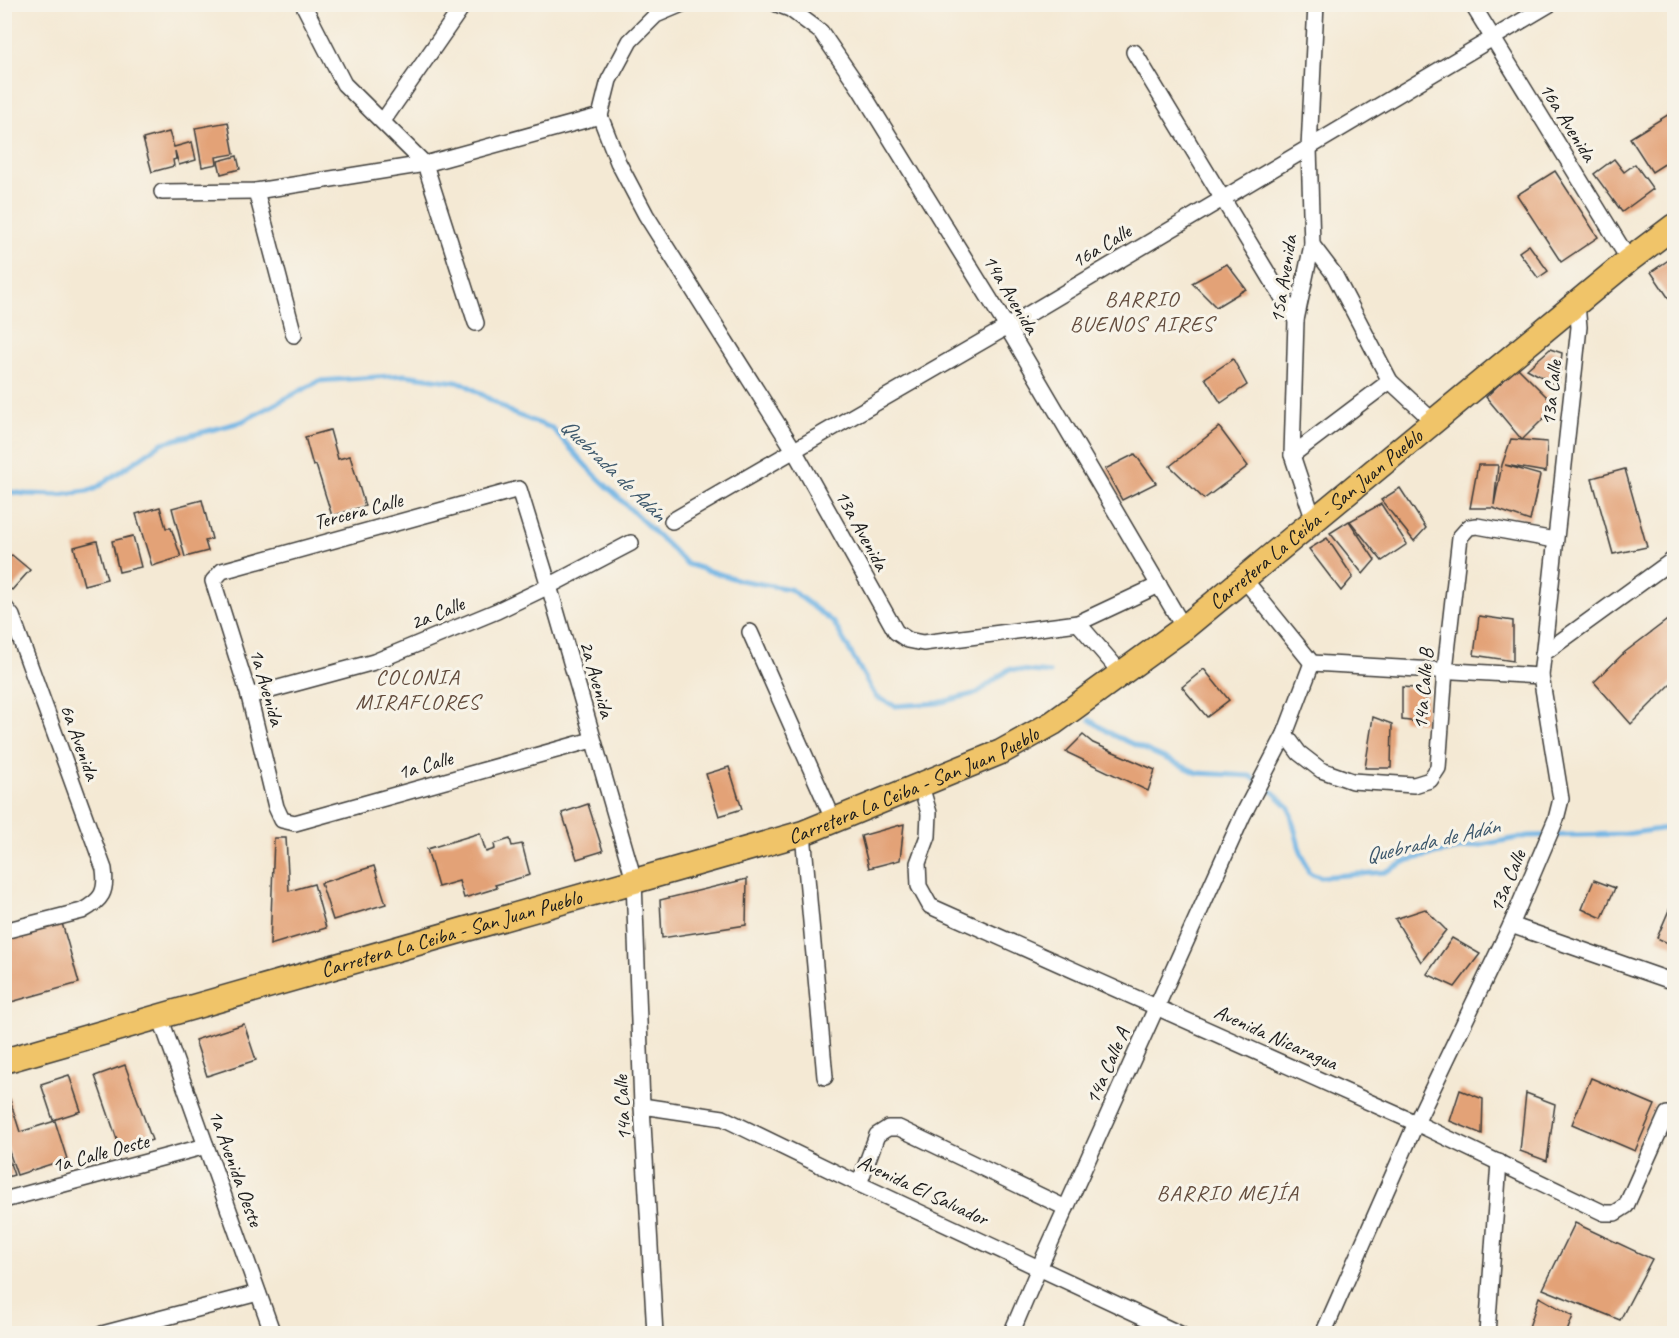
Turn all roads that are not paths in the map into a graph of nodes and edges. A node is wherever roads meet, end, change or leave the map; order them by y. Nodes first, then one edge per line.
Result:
1 (303, 4) edge
2 (464, 4) edge
3 (682, 4) edge
4 (777, 4) edge
5 (1316, 4) edge
6 (1472, 4) edge
7 (1550, 4) edge
8 (1492, 38) junction
9 (1134, 52) dead end
10 (600, 116) junction
11 (383, 121) junction
12 (1309, 148) junction
13 (425, 164) junction
14 (256, 191) junction
15 (162, 192) dead end
16 (1222, 197) junction
17 (1674, 226) edge
18 (1312, 245) junction
19 (1629, 260) junction
20 (1577, 304) junction
21 (1296, 320) junction
22 (476, 323) dead end
23 (1007, 327) junction
24 (294, 335) dead end
25 (1390, 381) junction
26 (1434, 422) junction
27 (794, 450) junction
28 (1292, 455) junction
29 (519, 489) joint
30 (672, 521) dead end
31 (1314, 521) junction
32 (1555, 540) junction
33 (630, 543) dead end
34 (1674, 559) edge
35 (1244, 579) junction
36 (213, 581) joint
37 (1159, 585) junction
38 (549, 586) junction
39 (4, 606) edge
40 (1078, 623) junction
41 (1184, 628) junction
42 (750, 632) dead end
43 (1543, 654) junction
44 (1312, 663) junction
45 (1445, 670) junction
46 (1121, 673) junction
47 (1541, 676) junction
48 (249, 696) junction
49 (1285, 734) junction
50 (592, 740) junction
51 (921, 786) junction
52 (276, 807) joint
53 (834, 821) junction
54 (803, 833) junction
55 (634, 880) junction
56 (1511, 925) junction
57 (4, 931) edge
58 (1674, 982) edge
59 (1157, 1007) junction
60 (160, 1017) junction
61 (4, 1061) edge
62 (825, 1077) dead end
63 (642, 1106) junction
64 (1667, 1114) dead end
65 (1416, 1123) junction
66 (206, 1146) junction
67 (1499, 1162) junction
68 (859, 1184) junction
69 (4, 1200) edge
70 (1066, 1208) junction
71 (1039, 1268) junction
72 (258, 1293) junction
73 (102, 1334) edge
74 (273, 1334) edge
75 (656, 1334) edge
76 (1011, 1334) edge
77 (1180, 1334) edge
78 (1323, 1334) edge
79 (1487, 1334) edge

1 - 11 street
2 - 11 street
3 - 10 street
4 - 23 street, 14a Avenida
5 - 12 street, 15a Avenida
6 - 8 street, 16a Avenida
7 - 8 street, 16a Calle
8 - 12 street, 16a Calle
8 - 19 street, 16a Avenida
9 - 16 street
10 - 13 street
10 - 27 street, 13a Avenida
11 - 13 street
12 - 16 street, 16a Calle
12 - 18 street, 15a Avenida
13 - 14 street
13 - 22 street
14 - 15 street
14 - 24 street
16 - 21 street
16 - 23 street, 16a Calle
17 - 19 main road, Carretera La Ceiba - San Juan Pueblo
18 - 21 street, 15a Avenida
18 - 25 street
19 - 20 main road, Carretera La Ceiba - San Juan Pueblo
20 - 26 main road, Carretera La Ceiba - San Juan Pueblo
20 - 32 street, 13a Calle
21 - 28 street, 15a Avenida
23 - 27 street, 16a Calle
23 - 37 street, 14a Avenida
25 - 26 street
25 - 28 street
26 - 31 main road, Carretera La Ceiba - San Juan Pueblo
27 - 30 street, 16a Calle
27 - 40 street, 13a Avenida
28 - 31 street, 15a Avenida
29 - 36 street, Tercera Calle
29 - 38 street, 2a Avenida
31 - 35 main road, Carretera La Ceiba - San Juan Pueblo
32 - 43 street, 13a Calle
32 - 45 street, 14a Calle B
33 - 38 street, 2a Calle
34 - 43 street
35 - 41 main road, Carretera La Ceiba - San Juan Pueblo
35 - 44 street
36 - 48 street, 1a Avenida
37 - 40 street, 13a Avenida
37 - 41 street, 14a Avenida
38 - 48 street, 2a Calle
38 - 50 street, 2a Avenida
39 - 57 street, 6a Avenida
40 - 46 street
41 - 46 main road, Carretera La Ceiba - San Juan Pueblo
42 - 53 street
43 - 47 street, 13a Calle
44 - 45 street
44 - 49 street
45 - 47 street
45 - 49 street, 14a Calle B
46 - 51 main road, Carretera La Ceiba - San Juan Pueblo
47 - 56 street, 13a Calle
48 - 52 street, 1a Avenida
49 - 59 street, 14a Calle A
50 - 52 street, 1a Calle
50 - 55 street, 2a Avenida
51 - 53 main road, Carretera La Ceiba - San Juan Pueblo
51 - 59 street, Avenida Nicaragua
53 - 54 main road, Carretera La Ceiba - San Juan Pueblo
54 - 55 main road, Carretera La Ceiba - San Juan Pueblo
54 - 62 street
55 - 60 main road, Carretera La Ceiba - San Juan Pueblo
55 - 63 street, 14a Calle
56 - 58 street
56 - 65 street, 13a Calle
59 - 65 street, Avenida Nicaragua
59 - 70 street, 14a Calle A
60 - 61 main road, Carretera La Ceiba - San Juan Pueblo
60 - 66 street, 1a Avenida Oeste
63 - 68 street, Avenida El Salvador
63 - 75 street, 14a Calle
64 - 67 street, Avenida Nicaragua
65 - 67 street, Avenida Nicaragua
65 - 78 street, 13a Calle
66 - 69 street, 1a Calle Oeste
66 - 72 street, 1a Avenida Oeste
67 - 79 street
68 - 70 street
68 - 71 street, Avenida El Salvador
70 - 71 street, 14a Calle A
71 - 76 street, 14a Calle A
71 - 77 street, Avenida El Salvador
72 - 73 street
72 - 74 street, 1a Avenida Oeste

